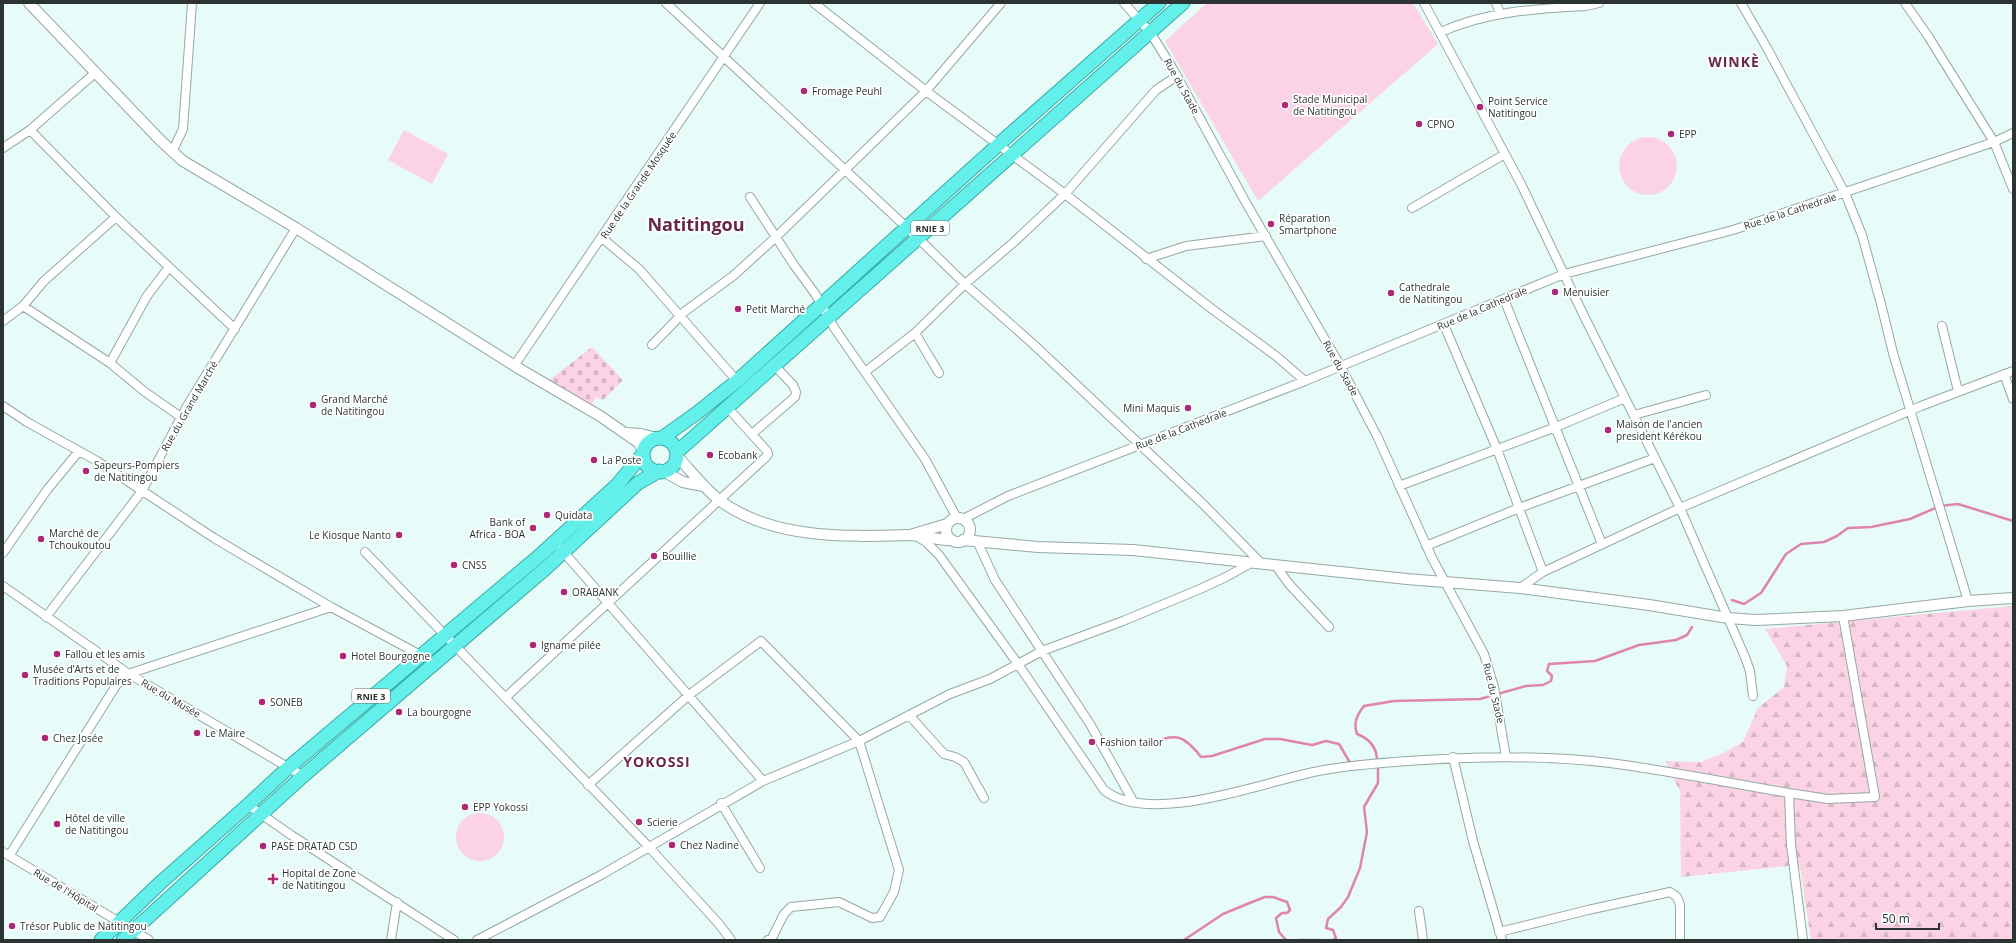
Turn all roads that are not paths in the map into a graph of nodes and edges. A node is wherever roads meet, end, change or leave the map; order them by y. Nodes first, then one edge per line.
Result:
1 (29, 3) edge
2 (192, 3) edge
3 (666, 3) edge
4 (760, 3) edge
5 (814, 3) edge
6 (1002, 3) edge
7 (1124, 3) edge
8 (1159, 3) edge
9 (1183, 3) edge
10 (1424, 3) edge
11 (1496, 3) edge
12 (1599, 3) edge
13 (1741, 3) edge
14 (1905, 3) edge
15 (1500, 13) junction
16 (1140, 20) junction
17 (1150, 32) junction
18 (1440, 32) junction
19 (723, 56) junction
20 (95, 73) junction
21 (1177, 76) junction
22 (926, 91) junction
23 (30, 130) junction
24 (2013, 133) edge
25 (1994, 142) junction
26 (998, 145) junction
27 (3, 148) edge
28 (172, 152) junction
29 (1505, 154) junction
30 (1012, 155) junction
31 (845, 170) junction
32 (2013, 189) edge
33 (1845, 193) junction
34 (1065, 194) junction
35 (750, 197) dead end
36 (1412, 208) dead end
37 (116, 217) junction
38 (296, 228) junction
39 (906, 228) junction
40 (1266, 236) junction
41 (776, 237) junction
42 (602, 238) junction
43 (918, 238) junction
44 (1146, 259) junction
45 (169, 267) junction
46 (1564, 274) junction
47 (965, 284) junction
48 (1504, 299) junction
49 (822, 304) junction
50 (23, 306) junction
51 (682, 316) junction
52 (828, 317) junction
53 (3, 321) edge
54 (1444, 325) junction
55 (1942, 326) dead end
56 (235, 329) junction
57 (915, 333) junction
58 (652, 345) dead end
59 (110, 363) junction
60 (774, 365) junction
61 (514, 366) junction
62 (1341, 366) junction
63 (2013, 371) edge
64 (865, 372) junction
65 (939, 373) dead end
66 (2004, 374) junction
67 (737, 381) junction
68 (1305, 381) junction
69 (1958, 391) junction
70 (1706, 395) dead end
71 (1625, 398) junction
72 (2013, 399) edge
73 (3, 406) edge
74 (727, 407) junction
75 (1910, 411) junction
76 (1634, 415) junction
77 (181, 417) junction
78 (1556, 427) junction
79 (626, 433) junction
80 (752, 434) junction
81 (659, 438) junction
82 (1141, 445) junction
83 (1497, 449) junction
84 (79, 451) junction
85 (644, 454) junction
86 (677, 454) junction
87 (1655, 458) junction
88 (661, 471) junction
89 (703, 486) junction
90 (1399, 486) junction
91 (1580, 487) junction
92 (142, 491) junction
93 (719, 500) junction
94 (1519, 508) junction
95 (1680, 508) junction
96 (960, 518) junction
97 (947, 524) junction
98 (913, 536) junction
99 (951, 540) junction
100 (963, 540) junction
101 (554, 541) junction
102 (978, 543) junction
103 (1602, 544) junction
104 (1426, 546) junction
105 (364, 552) dead end
106 (563, 552) junction
107 (3, 553) edge
108 (1257, 563) junction
109 (1276, 566) junction
110 (1542, 572) junction
111 (1444, 582) junction
112 (3, 586) edge
113 (1520, 588) junction
114 (2013, 598) edge
115 (1968, 601) junction
116 (606, 602) junction
117 (331, 607) junction
118 (1844, 616) junction
119 (46, 617) junction
120 (1728, 618) junction
121 (1329, 627) dead end
122 (445, 636) junction
123 (454, 645) junction
124 (1042, 651) junction
125 (421, 654) junction
126 (432, 664) junction
127 (1018, 664) junction
128 (129, 674) junction
129 (689, 695) junction
130 (1753, 696) dead end
131 (506, 697) junction
132 (909, 715) junction
133 (859, 741) junction
134 (1453, 757) junction
135 (1506, 757) junction
136 (289, 766) junction
137 (303, 776) junction
138 (763, 781) junction
139 (588, 784) junction
140 (1790, 793) junction
141 (984, 798) dead end
142 (1133, 801) junction
143 (722, 803) junction
144 (248, 805) junction
145 (262, 814) junction
146 (648, 846) junction
147 (6, 854) edge
148 (760, 868) dead end
149 (397, 902) junction
150 (1419, 911) dead end
151 (121, 922) junction
152 (134, 930) junction
153 (1501, 936) edge
154 (101, 940) edge
155 (123, 940) edge
156 (149, 940) edge
157 (392, 940) edge
158 (454, 940) edge
159 (477, 940) edge
160 (731, 940) edge
161 (768, 940) edge
162 (1423, 940) edge
163 (1680, 940) edge
164 (1803, 940) edge

1 - 20 street
2 - 28 street
3 - 19 street
4 - 19 street, Rue de la Grande Mosquée
5 - 22 street
6 - 22 street
7 - 16 street, Rue du Stade
8 - 16 highway, RNIE 3
9 - 17 highway, RNIE 3
10 - 18 street
11 - 15 street
12 - 15 street
13 - 33 street
14 - 25 street
15 - 18 street
16 - 17 street, Rue du Stade
16 - 26 highway, RNIE 3
17 - 21 street, Rue du Stade
17 - 30 highway, RNIE 3
18 - 29 street
19 - 31 street
19 - 42 street, Rue de la Grande Mosquée
20 - 23 street
20 - 28 street
21 - 34 street
21 - 40 street, Rue du Stade
22 - 26 street
22 - 31 street
23 - 27 street
23 - 37 street
24 - 25 street, Rue de la Cathedrale
25 - 32 street
25 - 33 street, Rue de la Cathedrale
26 - 30 street
26 - 39 highway, RNIE 3
28 - 38 street
29 - 36 street
29 - 46 street
30 - 34 street
30 - 43 highway, RNIE 3
31 - 39 street
31 - 41 street
33 - 46 street, Rue de la Cathedrale
33 - 75 street
34 - 44 street
34 - 47 street
35 - 41 street
37 - 45 street
37 - 50 street
38 - 56 street, Rue du Grand Marché
38 - 61 street
39 - 43 street
39 - 49 highway, RNIE 3
40 - 44 street
40 - 62 street, Rue du Stade
41 - 49 street
41 - 51 street
42 - 51 street
42 - 61 street, Rue de la Grande Mosquée
43 - 47 street
43 - 52 highway, RNIE 3
44 - 68 street
45 - 56 street
45 - 59 street
46 - 48 street, Rue de la Cathedrale
46 - 71 street
47 - 57 street
47 - 82 street
48 - 54 street, Rue de la Cathedrale
48 - 78 street
49 - 52 street
49 - 67 highway, RNIE 3
50 - 53 street
50 - 59 street
51 - 58 street
51 - 67 street
52 - 60 highway, RNIE 3
52 - 64 street
54 - 62 street, Rue de la Cathedrale
54 - 83 street
55 - 69 street
56 - 77 street, Rue du Grand Marché
57 - 64 street
57 - 65 street
59 - 77 street
60 - 74 highway, RNIE 3
60 - 80 street
61 - 79 street
62 - 68 street, Rue de la Cathedrale
62 - 90 street, Rue du Stade
63 - 66 street
64 - 96 street
66 - 69 street
66 - 72 street
67 - 81 highway, RNIE 3
68 - 82 street, Rue de la Cathedrale
69 - 75 street
70 - 76 street
71 - 76 street
71 - 78 street
73 - 84 street
74 - 80 street
74 - 86 highway, RNIE 3
75 - 95 street
75 - 115 street
76 - 87 street
77 - 92 street, Rue du Grand Marché
78 - 83 street
78 - 91 street
79 - 81 street
79 - 85 street
80 - 93 street
81 - 85 highway, RNIE 3
81 - 86 highway
82 - 96 street, Rue de la Cathedrale
82 - 108 street
83 - 90 street
83 - 94 street
84 - 92 street
84 - 107 street
85 - 88 highway
85 - 101 highway, RNIE 3
86 - 88 highway, RNIE 3
86 - 89 street
87 - 91 street
87 - 95 street
88 - 89 street
88 - 106 highway, RNIE 3
89 - 93 street
90 - 104 street, Rue du Stade
91 - 94 street
91 - 103 street
92 - 117 street
92 - 119 street, Rue du Grand Marché
93 - 98 street
93 - 116 street
94 - 104 street
94 - 110 street
95 - 103 street
95 - 120 street
96 - 97 street
96 - 100 street
97 - 98 street
97 - 99 street
98 - 99 street
98 - 127 street
99 - 100 street
100 - 102 street
101 - 106 street
101 - 122 highway, RNIE 3
102 - 108 street
102 - 124 street
103 - 110 street
104 - 111 street, Rue du Stade
105 - 122 street
106 - 116 street
106 - 123 highway, RNIE 3
108 - 109 street
108 - 124 street
109 - 111 street
109 - 121 street
110 - 113 street
111 - 113 street
111 - 135 street, Rue du Stade
112 - 119 street, Rue du Musée
113 - 120 street
114 - 115 street
115 - 118 street
116 - 129 street
116 - 131 street
117 - 125 street
117 - 128 street
118 - 120 street
118 - 140 street
119 - 128 street, Rue du Musée
120 - 130 street
122 - 123 street
122 - 125 highway, RNIE 3
123 - 126 highway, RNIE 3
123 - 131 street
124 - 127 street
124 - 142 street
125 - 126 street
125 - 136 highway, RNIE 3
126 - 137 highway, RNIE 3
127 - 132 street
127 - 142 street
128 - 136 street, Rue du Musée
128 - 147 street
129 - 133 street
129 - 138 street
129 - 139 street
131 - 139 street
132 - 133 street
132 - 141 street
133 - 138 street
133 - 161 street
134 - 135 street
134 - 142 street
134 - 153 street
135 - 140 street
136 - 137 street, Rue du Musée
136 - 144 highway, RNIE 3
137 - 145 highway, RNIE 3
138 - 143 street
139 - 146 street
140 - 164 street
143 - 146 street
143 - 148 street
144 - 145 street
144 - 151 highway, RNIE 3
145 - 149 street
145 - 152 highway, RNIE 3
146 - 159 street
146 - 160 street
147 - 151 street, Rue de l'Hôpital
149 - 157 street
149 - 158 street
150 - 162 street
151 - 152 street, Rue de l'Hôpital
151 - 154 highway, RNIE 3
152 - 155 highway, RNIE 3
152 - 156 street, Rue de l'Hôpital
153 - 163 street

